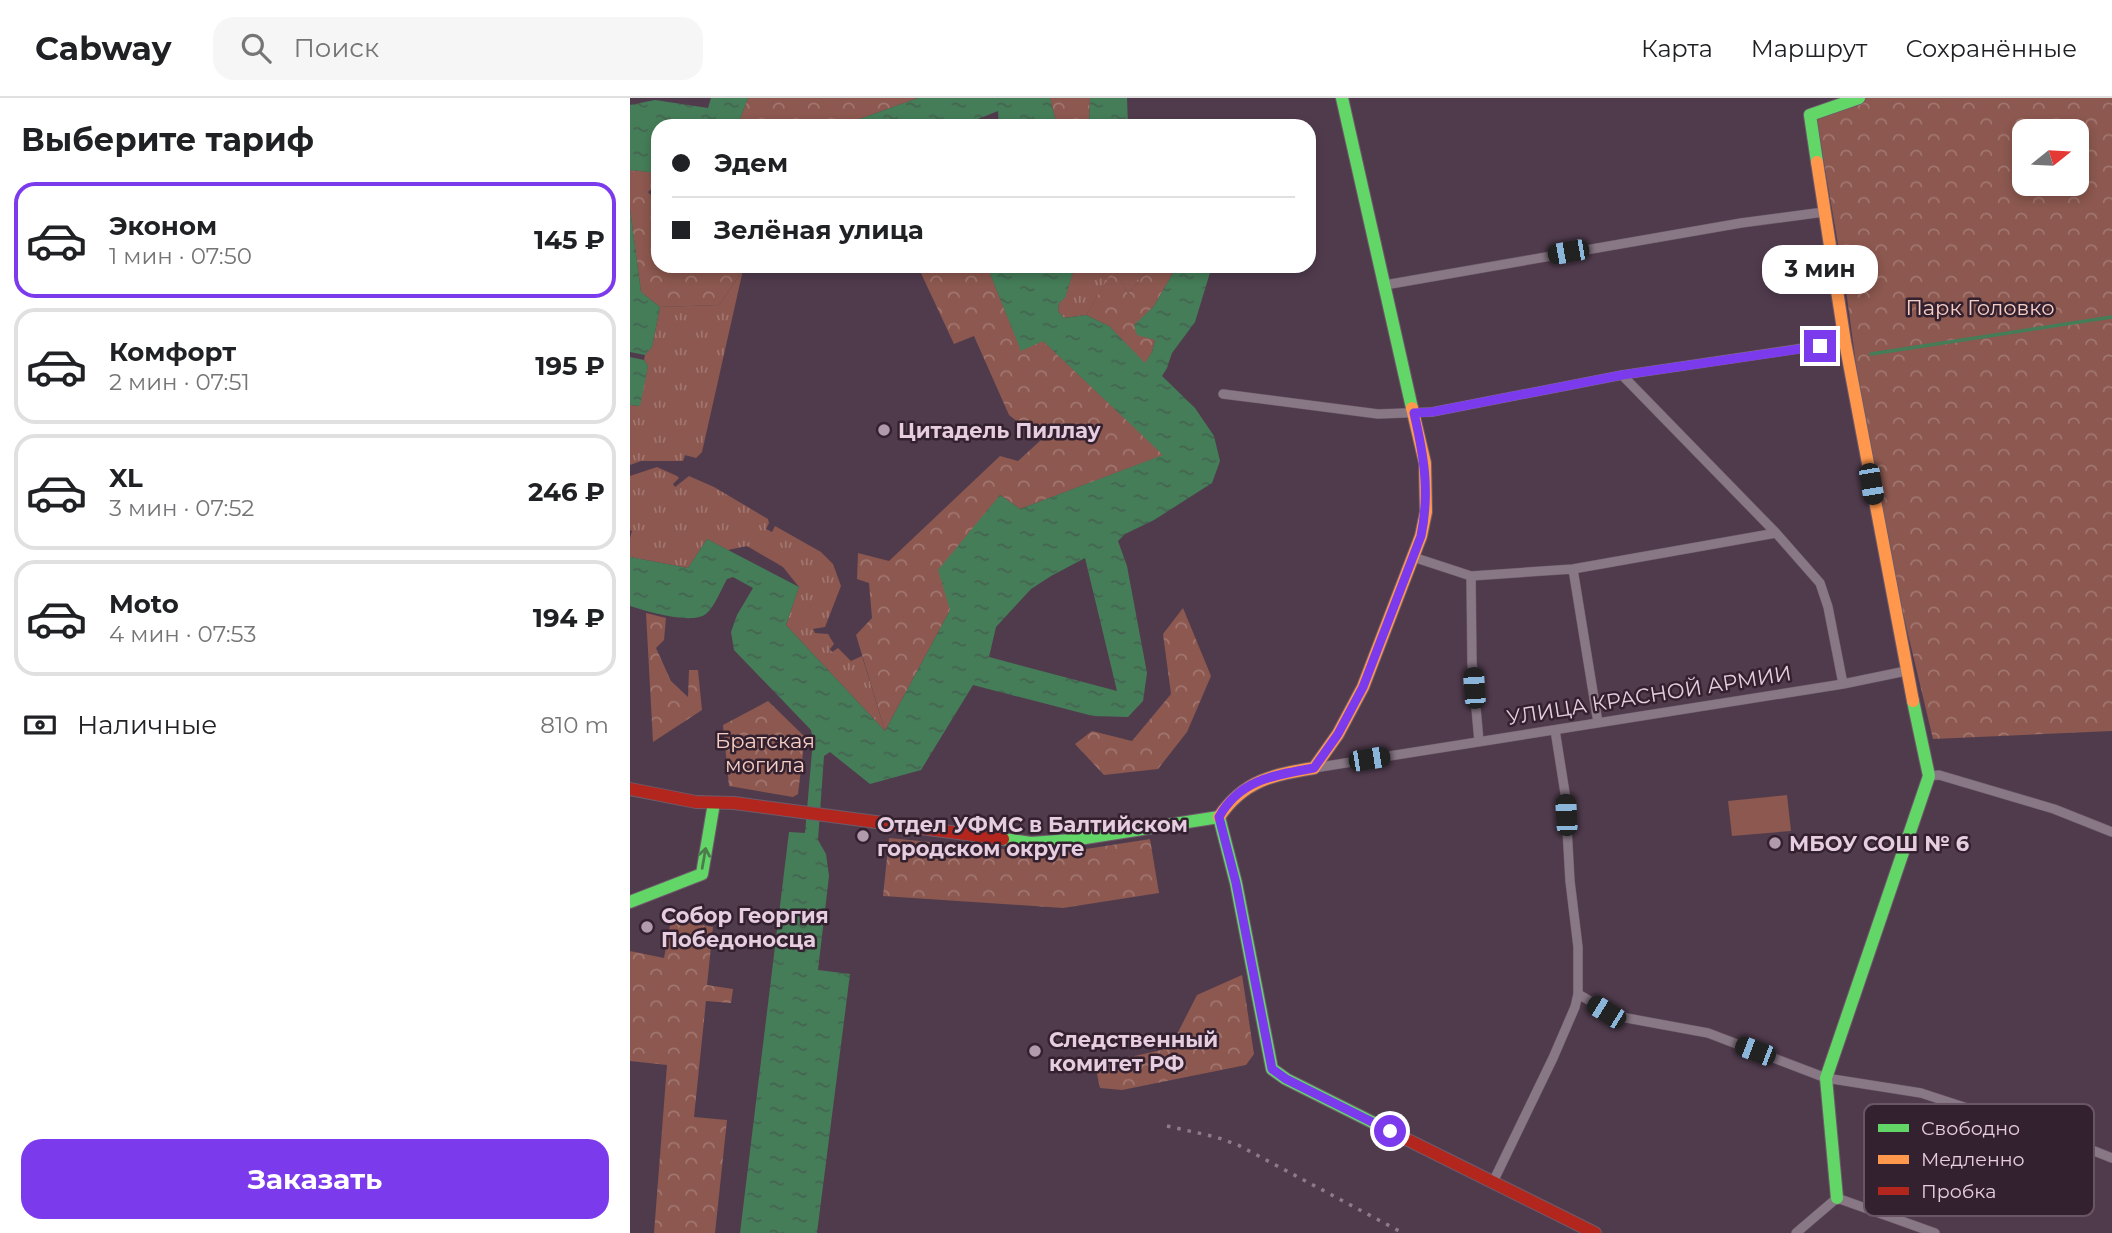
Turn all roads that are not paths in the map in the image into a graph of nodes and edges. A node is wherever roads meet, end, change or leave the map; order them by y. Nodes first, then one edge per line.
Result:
1 (1342, 98) edge
2 (1859, 98) edge
3 (1824, 212) junction
4 (1385, 285) junction
5 (1845, 342) junction
6 (1622, 375) junction
7 (1223, 394) dead end
8 (1414, 413) junction
9 (1776, 533) junction
10 (1413, 557) junction
11 (1573, 569) junction
12 (1471, 576) junction
13 (1906, 671) junction
14 (1843, 684) junction
15 (1598, 723) junction
16 (1555, 730) junction
17 (1479, 742) junction
18 (1314, 768) junction
19 (1929, 776) junction
20 (630, 789) edge
21 (714, 803) junction
22 (1219, 817) junction
23 (2112, 832) edge
24 (630, 902) edge
25 (1578, 994) junction
26 (1826, 1078) junction
27 (1955, 1104) edge
28 (2094, 1151) edge
29 (2112, 1158) edge
30 (1493, 1182) junction
31 (1837, 1198) junction
32 (1864, 1208) edge
33 (1887, 1216) edge
34 (1595, 1233) edge
35 (1796, 1233) edge
36 (1935, 1233) edge

1 - 4 street
2 - 3 street
3 - 4 street
3 - 5 street
4 - 8 street
5 - 6 street
5 - 13 street
6 - 8 street
6 - 9 street
7 - 8 street
8 - 10 street
9 - 11 street
9 - 14 street
10 - 12 street
10 - 18 street
11 - 12 street
11 - 15 street
12 - 17 street
13 - 14 street, УЛИЦА КРАСНОЙ АРМИИ
13 - 19 street
14 - 15 street, УЛИЦА КРАСНОЙ АРМИИ
15 - 16 street, УЛИЦА КРАСНОЙ АРМИИ
16 - 17 street, УЛИЦА КРАСНОЙ АРМИИ
16 - 25 street
17 - 18 street, УЛИЦА КРАСНОЙ АРМИИ
18 - 22 street
19 - 23 street
19 - 26 street
20 - 21 street
21 - 22 street
24 -> 21 street
22 - 30 street
25 - 26 street
25 - 30 street
26 - 27 street
26 - 31 street
28 - 29 street
30 - 34 street
31 - 32 street
31 - 35 street
33 - 36 street

